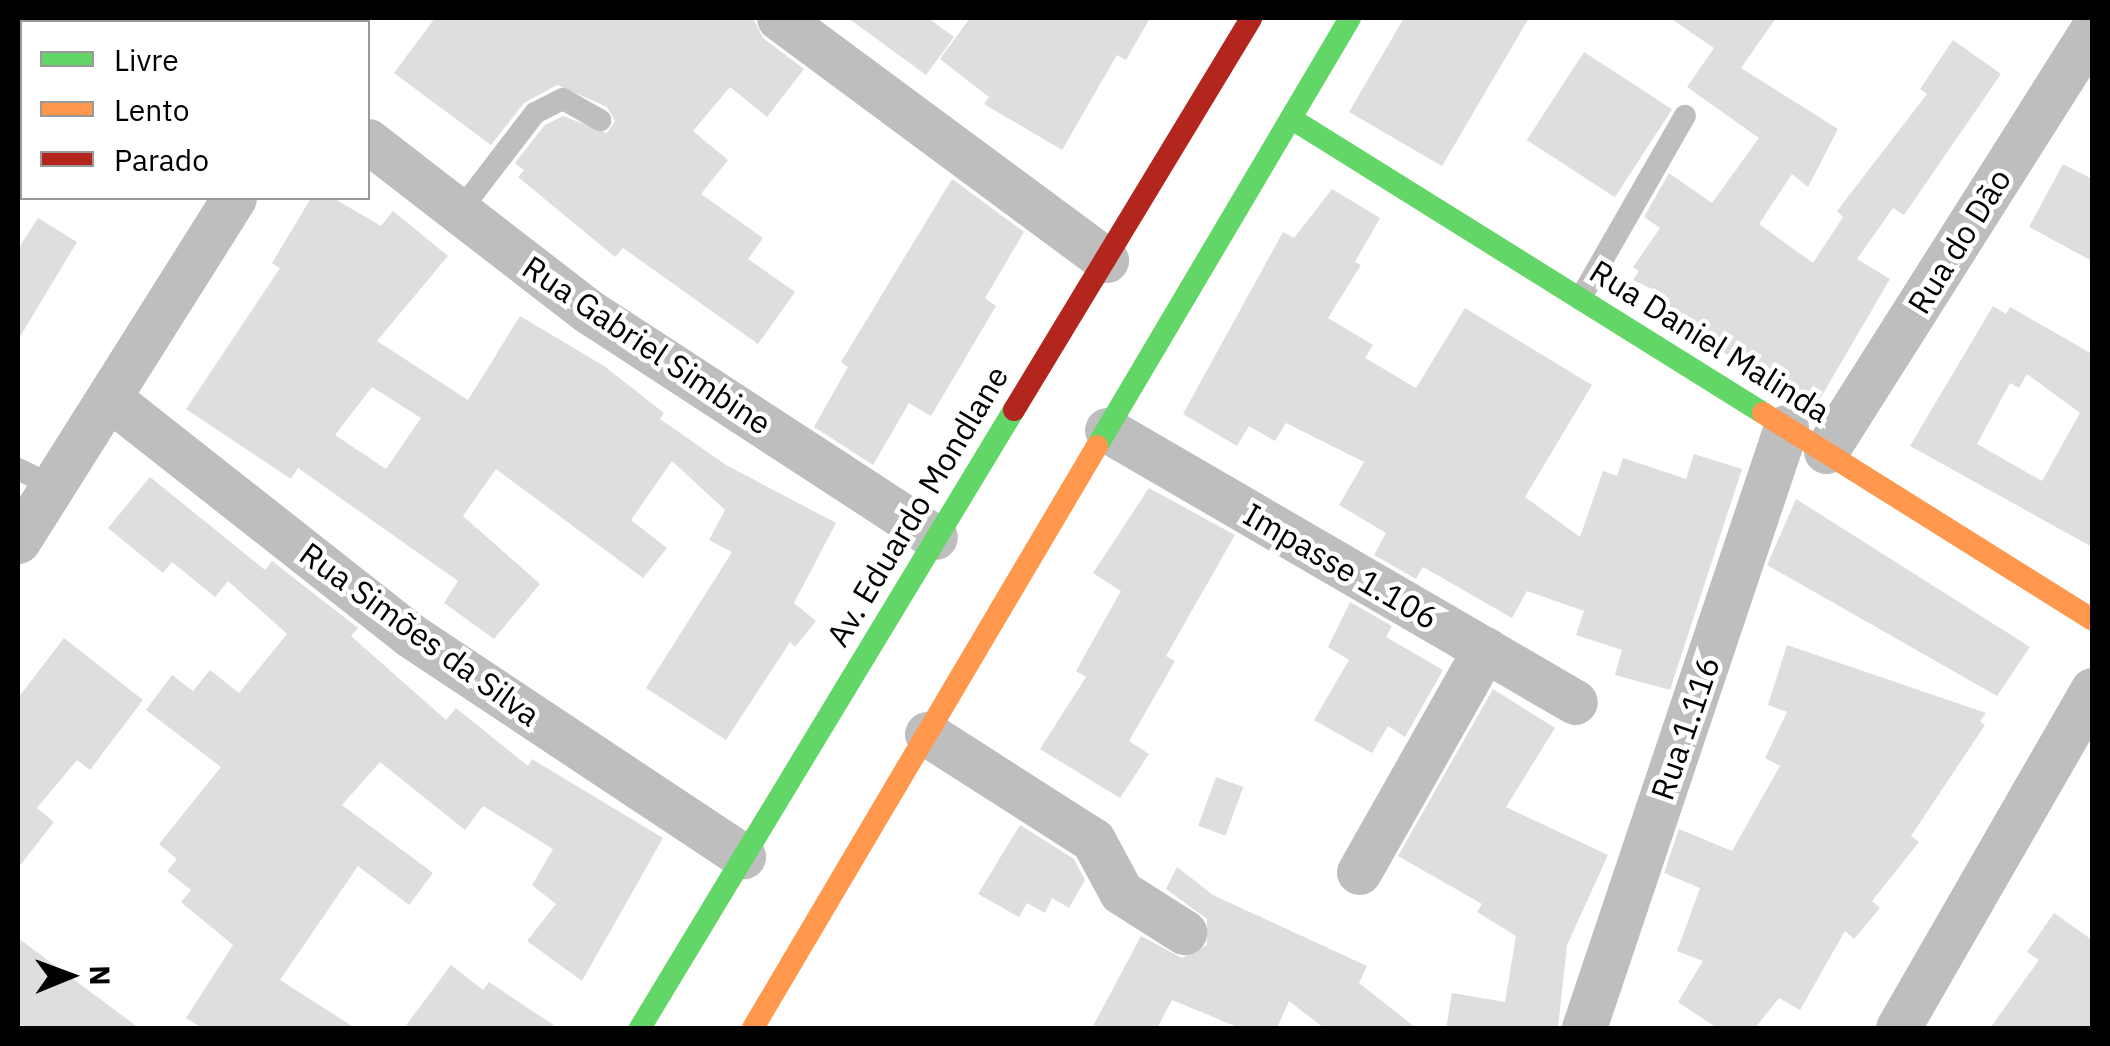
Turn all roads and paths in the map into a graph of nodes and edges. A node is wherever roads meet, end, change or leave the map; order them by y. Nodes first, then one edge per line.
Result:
1 (779, 18) edge
2 (1251, 18) edge
3 (1350, 18) edge
4 (2092, 30) edge
5 (1685, 116) dead end
6 (1292, 119) junction
7 (600, 120) dead end
8 (370, 143) edge
9 (233, 200) edge
10 (459, 212) junction
11 (1106, 260) junction
12 (1580, 299) junction
13 (108, 398) junction
14 (1786, 427) junction
15 (1107, 430) junction
16 (1826, 451) junction
17 (35, 478) edge
18 (935, 537) junction
19 (18, 541) edge
20 (2092, 619) edge
21 (1485, 649) junction
22 (2092, 690) edge
23 (1575, 702) dead end
24 (927, 734) junction
25 (743, 856) junction
26 (1359, 872) dead end
27 (1184, 932) dead end
28 (640, 1028) edge
29 (753, 1028) edge
30 (1584, 1028) edge
31 (1900, 1028) edge

1 - 11 street
2 - 11 main road, Av. Eduardo Mondlane
3 - 6 main road
4 - 16 street, Rua do Dão
5 - 12 lane
6 - 12 main road, Rua Daniel Malinda
6 - 15 main road
7 - 10 lane
8 - 10 street, Rua Gabriel Simbine
9 - 13 street
10 - 18 street, Rua Gabriel Simbine
11 - 18 main road, Av. Eduardo Mondlane
12 - 14 main road, Rua Daniel Malinda
13 - 17 street
13 - 25 street, Rua Simões da Silva
14 - 16 main road, Rua Daniel Malinda
14 - 30 street, Rua 1.116
15 - 21 street, Impasse 1.106
15 - 24 main road
16 - 20 main road, Rua Daniel Malinda
17 - 19 street
18 - 25 main road, Av. Eduardo Mondlane
21 - 23 street, Impasse 1.106
21 - 26 street
22 - 31 street
24 - 27 street
24 - 29 main road
25 - 28 main road, Av. Eduardo Mondlane

